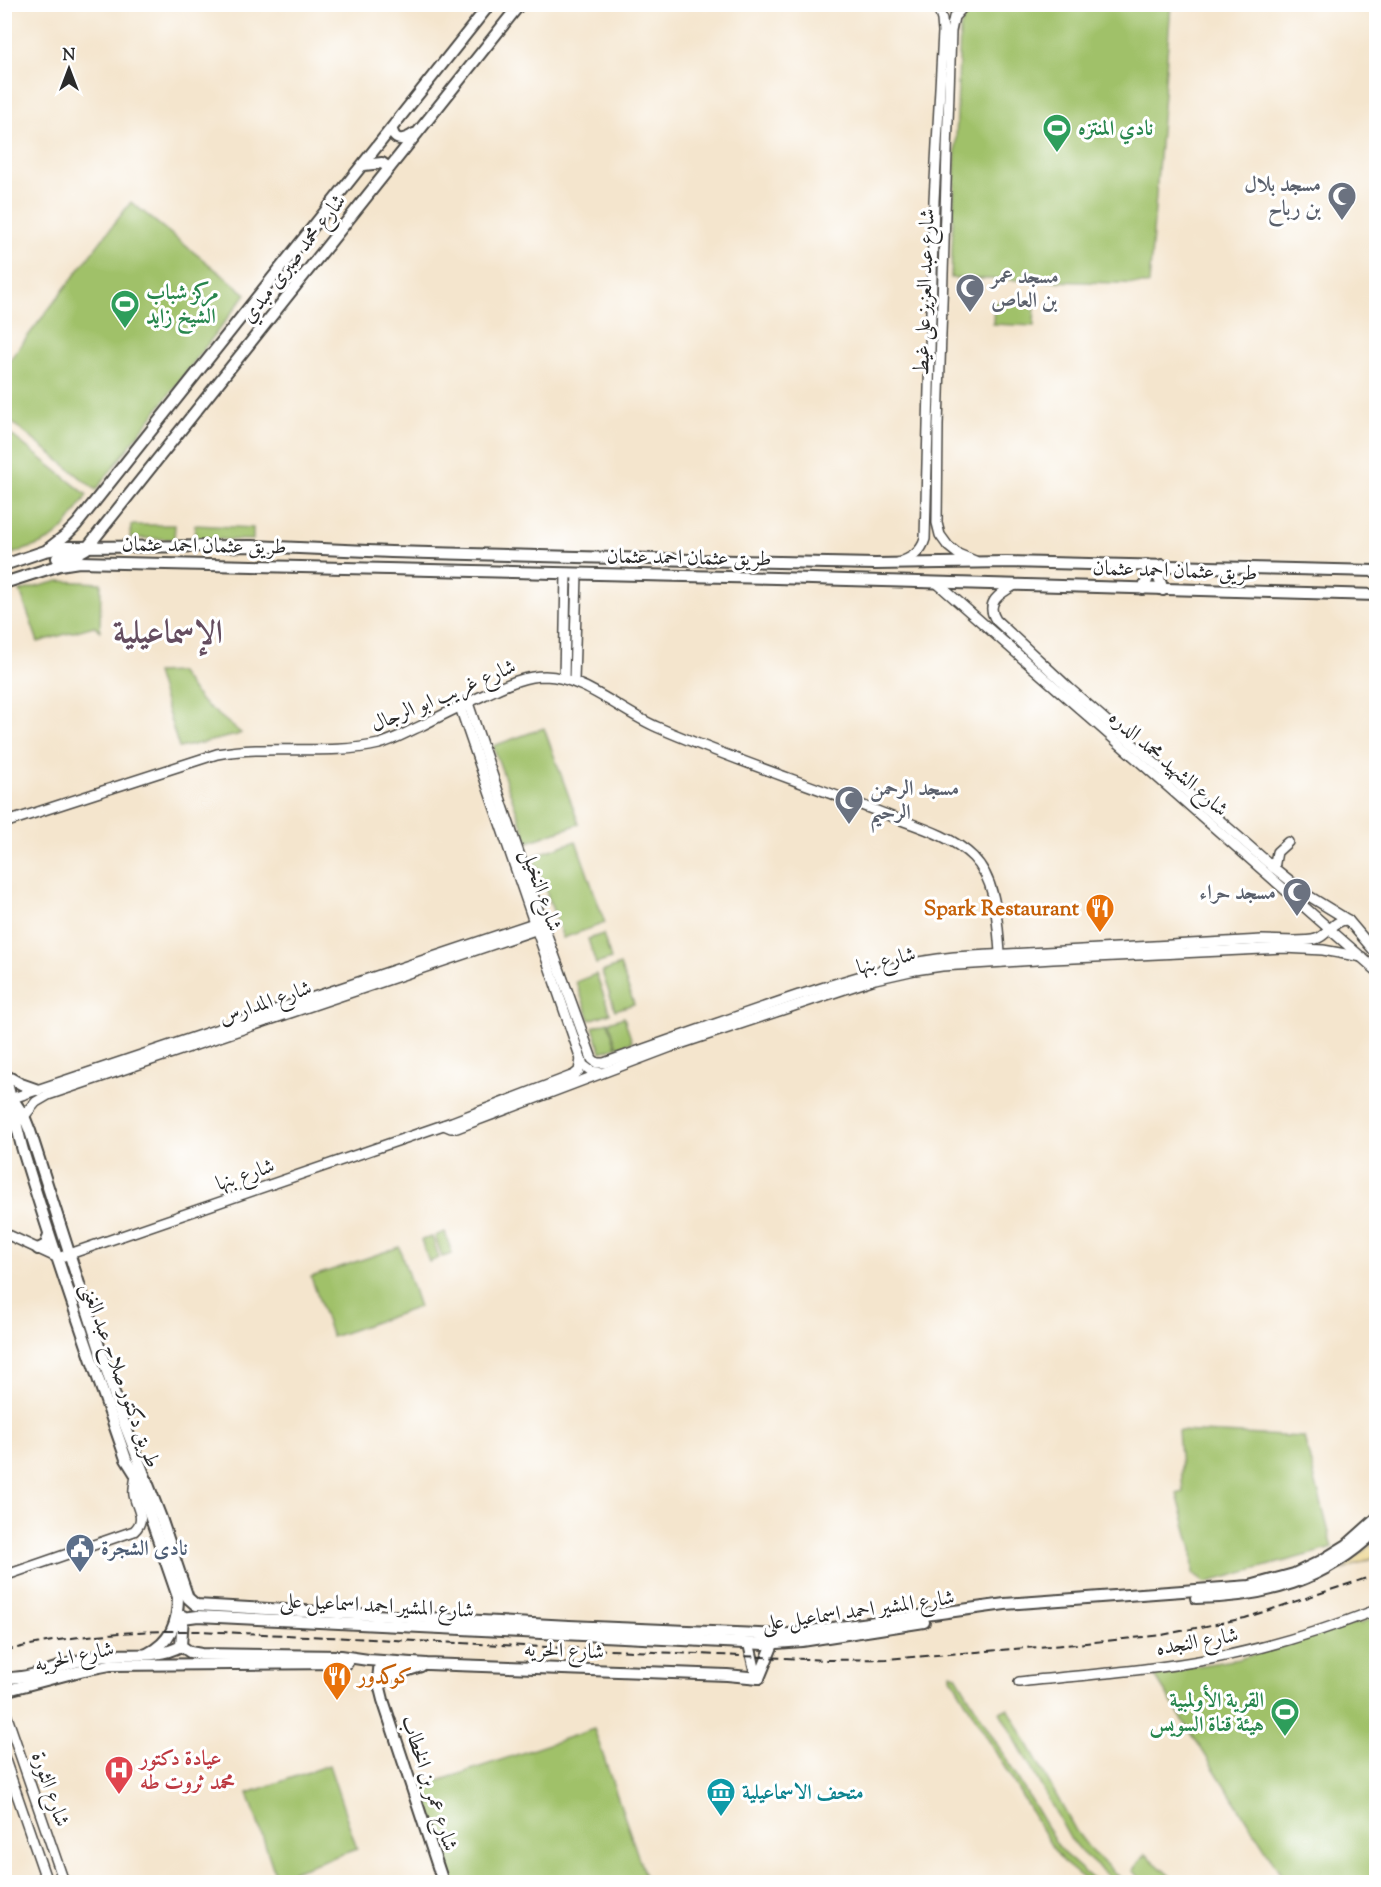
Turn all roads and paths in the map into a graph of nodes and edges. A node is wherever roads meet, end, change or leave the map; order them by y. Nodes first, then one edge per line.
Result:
1 (490, 4) edge
2 (520, 4) edge
3 (937, 4) edge
4 (966, 4) edge
5 (944, 98) junction
6 (421, 129) junction
7 (392, 130) junction
8 (364, 165) junction
9 (389, 168) junction
10 (936, 172) junction
11 (947, 173) junction
12 (932, 284) junction
13 (942, 285) junction
14 (172, 406) junction
15 (191, 417) junction
16 (150, 433) junction
17 (168, 446) junction
18 (88, 546) junction
19 (263, 546) junction
20 (296, 547) junction
21 (45, 551) junction
22 (674, 560) junction
23 (692, 560) junction
24 (980, 562) junction
25 (999, 562) junction
26 (923, 563) junction
27 (4, 564) edge
28 (896, 564) junction
29 (1146, 565) junction
30 (1162, 565) junction
31 (261, 566) junction
32 (295, 567) junction
33 (1377, 571) edge
34 (37, 572) junction
35 (572, 574) junction
36 (675, 577) junction
37 (693, 577) junction
38 (922, 582) junction
39 (4, 583) edge
40 (937, 583) junction
41 (997, 585) junction
42 (1015, 585) junction
43 (1143, 589) junction
44 (1163, 590) junction
45 (1377, 595) edge
46 (564, 679) junction
47 (574, 681) junction
48 (464, 705) junction
49 (4, 823) edge
50 (1288, 842) dead end
51 (1275, 868) junction
52 (1348, 920) junction
53 (539, 925) junction
54 (1330, 928) junction
55 (1377, 953) edge
56 (1362, 957) junction
57 (1001, 958) junction
58 (1377, 970) edge
59 (749, 1016) junction
60 (586, 1059) junction
61 (579, 1071) junction
62 (601, 1073) junction
63 (5, 1074) edge
64 (585, 1079) junction
65 (38, 1090) junction
66 (7, 1102) edge
67 (24, 1116) junction
68 (444, 1125) junction
69 (18, 1134) junction
70 (4, 1233) edge
71 (49, 1233) junction
72 (38, 1249) junction
73 (69, 1254) junction
74 (58, 1258) junction
75 (136, 1475) junction
76 (1375, 1526) edge
77 (4, 1576) edge
78 (178, 1597) junction
79 (199, 1606) joint
80 (991, 1609) junction
81 (1377, 1610) edge
82 (183, 1618) junction
83 (749, 1644) junction
84 (773, 1644) junction
85 (180, 1646) junction
86 (147, 1654) junction
87 (368, 1660) junction
88 (380, 1661) junction
89 (427, 1664) junction
90 (62, 1671) junction
91 (4, 1678) edge
92 (759, 1678) junction
93 (378, 1680) junction
94 (21, 1682) junction
95 (1019, 1682) dead end
96 (5, 1691) edge
97 (4, 1708) edge
98 (4, 1757) edge
99 (46, 1882) edge
100 (64, 1882) edge
101 (443, 1882) edge

1 - 7 main road, شارع محمد صبرى مبدي
2 - 6 main road, شارع محمد صبرى مبدي
3 - 5 main road, شارع عبد العزيز على غيط
4 - 5 main road, شارع عبد العزيز على غيط
5 - 10 main road, شارع عبد العزيز على غيط
5 - 11 main road, شارع عبد العزيز على غيط
6 - 7 main road
6 - 9 main road, شارع محمد صبرى مبدي
7 - 8 main road, شارع محمد صبرى مبدي
8 - 9 main road
8 - 14 main road, شارع محمد صبرى مبدي
9 - 15 main road, شارع محمد صبرى مبدي
10 - 11 main road
10 - 12 main road, شارع عبد العزيز على غيط
11 - 13 main road, شارع عبد العزيز على غيط
12 - 13 main road
12 - 28 main road, شارع عبد العزيز على غيط
13 - 24 main road, شارع عبد العزيز على غيط
14 - 15 main road
14 - 16 main road, شارع محمد صبرى مبدي
15 - 17 main road, شارع محمد صبرى مبدي
16 - 17 main road
16 - 21 main road, شارع محمد صبرى مبدي
17 - 18 main road, شارع محمد صبرى مبدي
18 - 19 main road, طريق عثمان احمد عثمان
18 - 21 main road, طريق عثمان احمد عثمان
18 - 34 main road, شارع محمد صبرى مبدي
19 - 20 main road, طريق عثمان احمد عثمان
19 - 31 main road
20 - 22 main road, طريق عثمان احمد عثمان
20 - 32 main road
21 - 27 main road, طريق عثمان احمد عثمان
22 - 23 main road, طريق عثمان احمد عثمان
22 - 36 main road
23 - 28 main road, طريق عثمان احمد عثمان
23 - 37 main road
24 - 25 main road, طريق عثمان احمد عثمان
24 - 26 main road, طريق عثمان احمد عثمان
25 - 29 main road, طريق عثمان احمد عثمان
25 - 41 main road
26 - 28 main road, طريق عثمان احمد عثمان
26 - 38 main road
29 - 30 main road, طريق عثمان احمد عثمان
29 - 43 main road
30 - 33 main road, طريق عثمان احمد عثمان
30 - 44 main road
31 - 32 main road, طريق عثمان احمد عثمان
31 - 34 main road, طريق عثمان احمد عثمان
32 - 35 main road, طريق عثمان احمد عثمان
34 - 39 main road, طريق عثمان احمد عثمان
35 - 36 main road, طريق عثمان احمد عثمان
35 - 46 main road
35 - 47 main road
36 - 37 main road, طريق عثمان احمد عثمان
37 - 38 main road, طريق عثمان احمد عثمان
38 - 40 main road, طريق عثمان احمد عثمان
40 - 41 main road, طريق عثمان احمد عثمان
40 - 54 main road, شارع الشهيد محمد الدره
41 - 42 main road, طريق عثمان احمد عثمان
42 - 43 main road, طريق عثمان احمد عثمان
42 - 51 main road, شارع الشهيد محمد الدره
43 - 44 main road, طريق عثمان احمد عثمان
44 - 45 main road, طريق عثمان احمد عثمان
46 - 47 main road, شارع غريب ابو الرجال
46 - 48 main road, شارع غريب ابو الرجال
47 - 57 main road, شارع غريب ابو الرجال
48 - 49 main road, شارع غريب ابو الرجال
48 - 53 main road, شارع النخيل
50 - 51 main road
51 - 52 main road, شارع الشهيد محمد الدره
52 - 54 main road, شارع بنها
52 - 55 main road, شارع الشهيد محمد الدره
53 - 60 main road, شارع النخيل
53 - 65 main road, شارع المدارس
53 - 67 main road, شارع المدارس
54 - 56 main road, شارع الشهيد محمد الدره
54 - 57 main road, شارع بنها
56 - 57 main road, شارع بنها
56 - 58 main road, شارع الشهيد محمد الدره
57 - 59 main road, شارع بنها
59 - 60 main road, شارع بنها
59 - 62 main road, شارع بنها
60 - 61 main road
60 - 62 main road
61 - 64 main road
61 - 68 main road, شارع بنها
62 - 64 main road, شارع بنها
63 - 65 main road
63 - 66 main road, طريق دكتور صلاح عبد الغنى
64 - 68 main road, شارع بنها
65 - 66 main road, شارع المدارس
66 - 67 main road, طريق دكتور صلاح عبد الغنى
66 - 69 main road, طريق دكتور صلاح عبد الغنى
67 - 69 main road, شارع المدارس
67 - 73 main road, طريق دكتور صلاح عبد الغنى
68 - 73 main road, شارع بنها
69 - 71 main road, طريق دكتور صلاح عبد الغنى
70 - 72 main road
71 - 72 main road
71 - 74 main road, طريق دكتور صلاح عبد الغنى
72 - 74 main road
73 - 74 main road, شارع بنها
73 - 79 main road, طريق دكتور صلاح عبد الغنى
74 - 75 main road, طريق دكتور صلاح عبد الغنى
75 - 77 main road
75 - 78 main road, طريق دكتور صلاح عبد الغنى
76 - 80 main road, شارع المشير احمد اسماعيل على
78 - 82 main road
78 - 86 main road, طريق دكتور صلاح عبد الغنى
79 - 80 main road, شارع المشير احمد اسماعيل على
80 - 84 main road, شارع المشير احمد اسماعيل على
81 - 95 main road, شارع النجده
82 - 83 main road, شارع المشير احمد اسماعيل على
82 - 85 main road
83 - 84 main road, شارع المشير احمد اسماعيل على
83 - 92 main road
84 - 92 main road
85 - 86 main road, شارع الحريه
85 - 87 main road, شارع الحريه
86 - 90 main road, شارع الحريه
87 - 88 main road, شارع الحريه
87 - 90 main road, شارع الحريه
88 - 89 main road, شارع الحريه
88 - 93 main road, شارع عمر بن الخطاب
89 - 92 main road, شارع الحريه
89 - 93 main road
90 - 94 main road, شارع الحريه
91 - 94 main road, شارع الحريه
93 - 101 main road, شارع عمر بن الخطاب
94 - 96 main road, شارع الحريه
97 - 100 main road, شارع الثورة
98 - 99 main road, شارع الثورة

